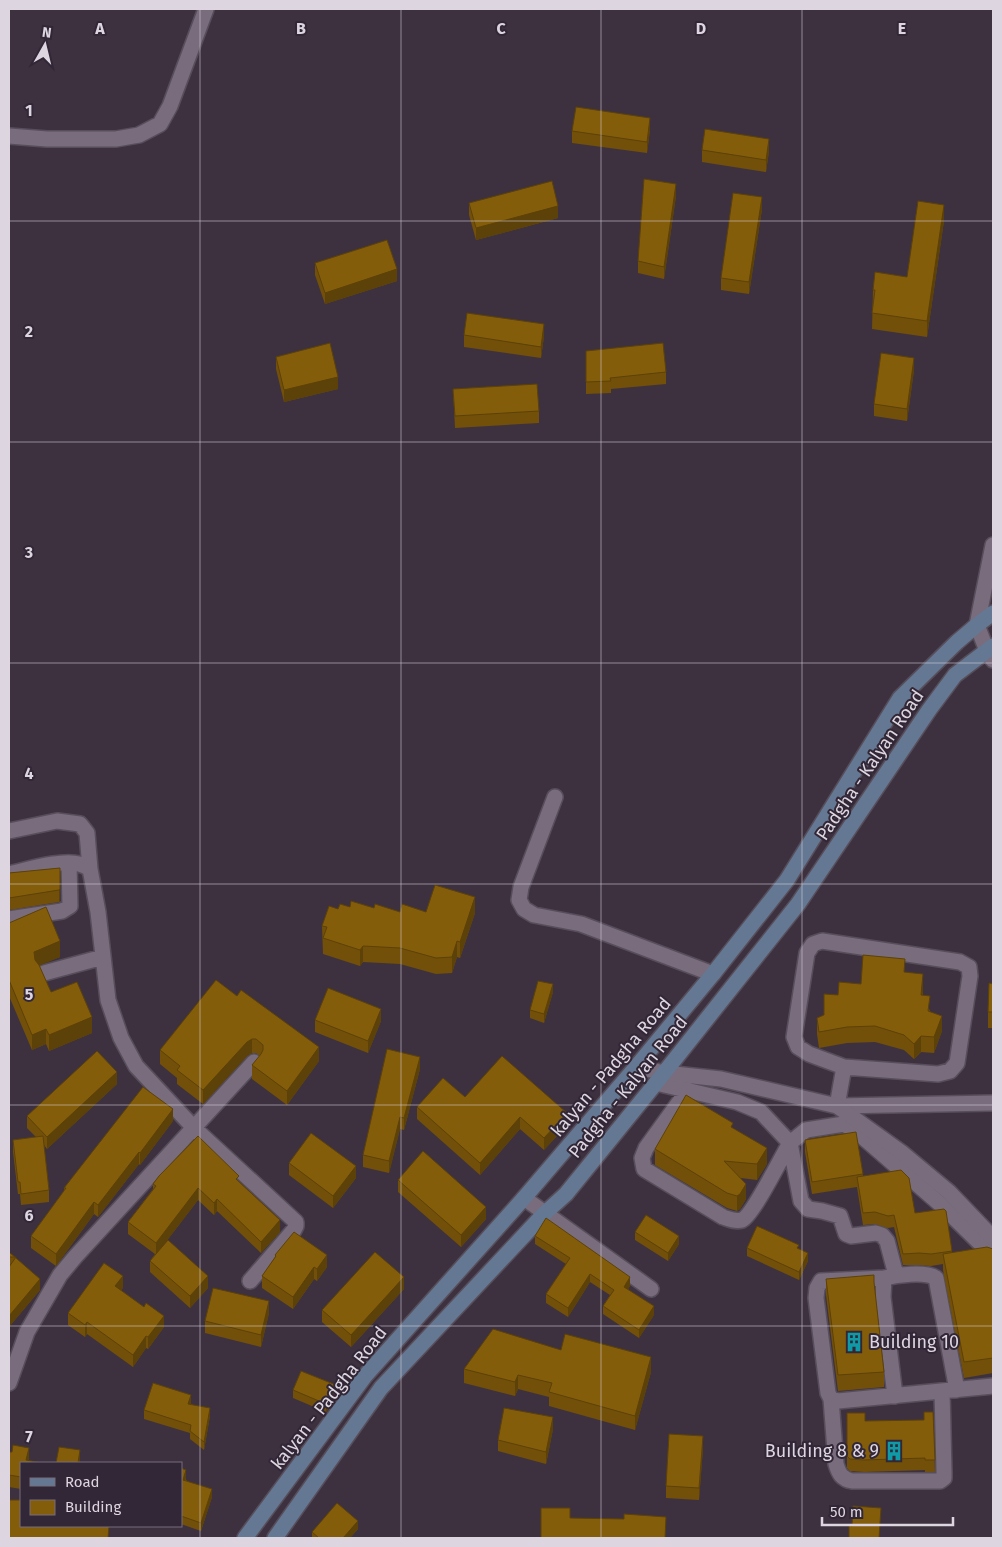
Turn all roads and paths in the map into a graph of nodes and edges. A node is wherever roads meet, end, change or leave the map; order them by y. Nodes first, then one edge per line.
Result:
1 (206, 9) edge
2 (9, 136) edge
3 (993, 545) edge
4 (993, 613) edge
5 (977, 625) junction
6 (991, 652) edge
7 (555, 797) dead end
8 (9, 831) edge
9 (70, 863) junction
10 (90, 869) junction
11 (9, 874) edge
12 (787, 880) junction
13 (806, 894) junction
14 (70, 906) junction
15 (98, 912) junction
16 (9, 919) edge
17 (103, 957) junction
18 (44, 973) edge
19 (713, 974) junction
20 (254, 1062) edge
21 (636, 1067) junction
22 (844, 1067) junction
23 (661, 1078) junction
24 (688, 1090) junction
25 (993, 1103) edge
26 (837, 1106) junction
27 (194, 1128) junction
28 (790, 1142) junction
29 (524, 1198) junction
30 (544, 1214) junction
31 (993, 1238) edge
32 (993, 1256) edge
33 (890, 1277) junction
34 (250, 1281) dead end
35 (444, 1287) junction
36 (651, 1289) dead end
37 (463, 1300) junction
38 (365, 1376) junction
39 (9, 1384) edge
40 (993, 1386) edge
41 (381, 1388) junction
42 (950, 1390) junction
43 (895, 1396) junction
44 (831, 1399) junction
45 (245, 1538) edge
46 (275, 1538) edge

1 - 2 street
3 - 5 street
4 - 5 main road, kalyan - Padgha Road
5 - 6 street
5 - 12 main road, kalyan - Padgha Road
6 - 13 main road, Padgha - Kalyan Road
7 - 19 street
8 - 10 street
9 - 10 street
9 - 11 street
9 - 14 street
10 - 15 street
12 - 13 main road
12 - 19 main road, kalyan - Padgha Road
13 - 23 main road, Padgha - Kalyan Road
14 - 15 street
14 - 16 street
15 - 17 street
17 - 18 street
17 - 27 street
19 - 21 main road, kalyan - Padgha Road
20 - 27 street
21 - 23 street
21 - 29 main road, kalyan - Padgha Road
22 - 22 street
22 - 26 street
23 - 24 street
23 - 26 street
23 - 30 main road, Padgha - Kalyan Road
24 - 28 street
24 - 28 street
25 - 26 street
26 - 31 street
27 - 34 street
27 - 39 street
28 - 32 street
28 - 33 street
29 - 30 street
29 - 35 main road, kalyan - Padgha Road
30 - 36 street
30 - 37 main road, Padgha - Kalyan Road
33 - 42 street
33 - 43 street
33 - 44 street
35 - 37 main road
35 - 38 main road, kalyan - Padgha Road
37 - 41 main road, Padgha - Kalyan Road
38 - 41 main road
38 - 45 main road, kalyan - Padgha Road
40 - 42 street
41 - 46 main road, Padgha - Kalyan Road
42 - 43 street
42 - 44 street
43 - 44 street

